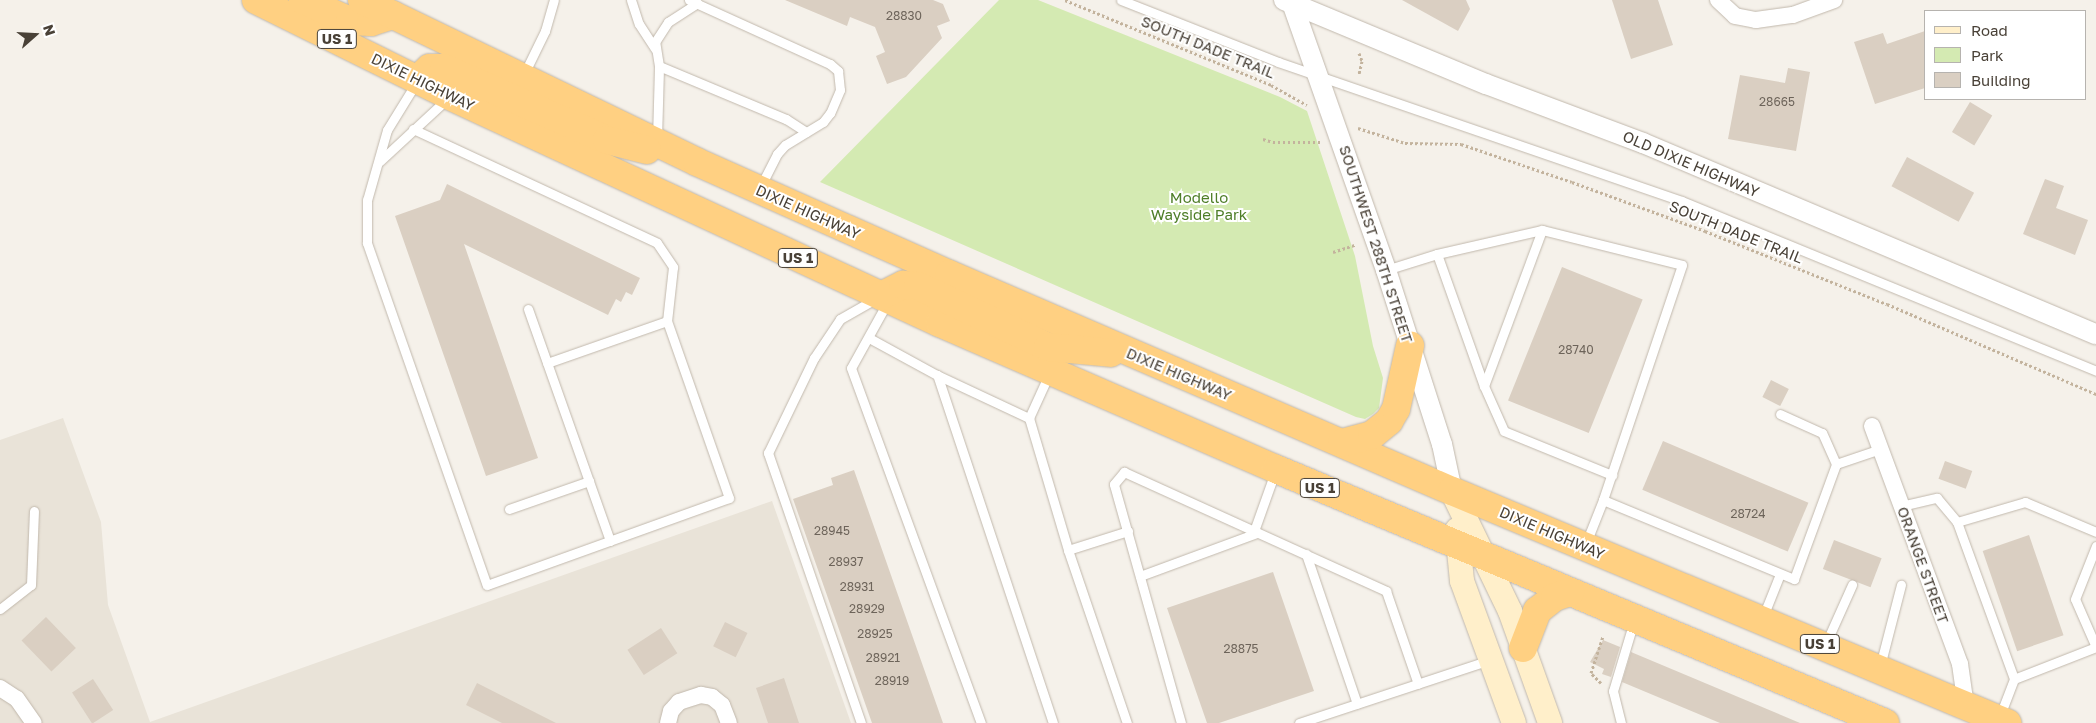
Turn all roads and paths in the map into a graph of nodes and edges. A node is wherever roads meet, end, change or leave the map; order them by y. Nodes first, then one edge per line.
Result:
1 (256, 0) edge
2 (303, 0) edge
3 (362, 0) edge
4 (554, 0) edge
5 (631, 0) edge
6 (1065, 0) edge
7 (1121, 0) edge
8 (1718, 0) edge
9 (1834, 0) edge
10 (1289, 1) edge
11 (693, 2) edge
12 (394, 11) junction
13 (657, 52) junction
14 (1359, 52) dead end
15 (659, 66) junction
16 (1359, 74) dead end
17 (1319, 76) junction
18 (522, 78) junction
19 (418, 79) junction
20 (450, 96) junction
21 (1314, 108) dead end
22 (1357, 128) dead end
23 (413, 129) junction
24 (806, 132) junction
25 (1262, 139) dead end
26 (657, 142) junction
27 (1320, 142) dead end
28 (379, 161) junction
29 (697, 162) junction
30 (759, 190) junction
31 (1542, 230) junction
32 (1354, 245) dead end
33 (1333, 252) dead end
34 (1438, 254) junction
35 (1386, 270) junction
36 (886, 297) junction
37 (528, 310) dead end
38 (668, 321) junction
39 (2096, 334) edge
40 (869, 338) junction
41 (1410, 346) junction
42 (1134, 355) junction
43 (547, 363) junction
44 (1050, 371) junction
45 (2096, 371) edge
46 (937, 375) junction
47 (1484, 386) junction
48 (2096, 394) edge
49 (1780, 414) dead end
50 (1029, 418) junction
51 (1872, 426) dead end
52 (1342, 443) junction
53 (1880, 449) junction
54 (1836, 464) junction
55 (1276, 469) junction
56 (1612, 475) junction
57 (589, 481) junction
58 (1452, 491) junction
59 (1603, 500) junction
60 (1901, 506) junction
61 (509, 509) dead end
62 (34, 511) dead end
63 (1957, 522) junction
64 (1128, 531) junction
65 (1256, 532) junction
66 (2096, 532) edge
67 (610, 541) junction
68 (1459, 546) junction
69 (2096, 546) edge
70 (1584, 547) junction
71 (1068, 550) junction
72 (1306, 554) junction
73 (1486, 558) junction
74 (1780, 574) junction
75 (1140, 576) junction
76 (1852, 585) dead end
77 (1902, 585) dead end
78 (1570, 592) junction
79 (0, 610) edge
80 (1634, 619) junction
81 (1762, 619) junction
82 (1603, 637) dead end
83 (1825, 646) junction
84 (2096, 647) edge
85 (1523, 648) junction
86 (1492, 659) junction
87 (1879, 668) junction
88 (2014, 679) junction
89 (1418, 684) junction
90 (1601, 684) dead end
91 (0, 688) edge
92 (1357, 704) junction
93 (1966, 706) junction
94 (2003, 721) edge
95 (34, 723) edge
96 (668, 723) edge
97 (729, 723) edge
98 (861, 723) edge
99 (981, 723) edge
100 (1053, 723) edge
101 (1127, 723) edge
102 (1181, 723) edge
103 (1299, 723) edge
104 (1514, 723) edge
105 (1550, 723) edge
106 (1621, 723) edge
107 (1885, 723) edge

1 - 19 highway, DIXIE HIGHWAY / US 1
2 - 12 highway
3 - 12 highway, DIXIE HIGHWAY / US 1
4 - 18 lane
5 - 13 lane
6 - 21 path, SOUTH DADE TRAIL
7 - 17 lane
8 - 9 street
10 - 17 street, SOUTHWEST 288TH STREET
10 - 39 street, OLD DIXIE HIGHWAY
11 - 13 lane
11 - 24 lane
12 - 18 highway, DIXIE HIGHWAY / US 1
13 - 15 lane
14 - 16 path
15 - 24 lane
15 - 26 lane
17 - 35 street, SOUTHWEST 288TH STREET
17 - 45 lane
18 - 26 highway, DIXIE HIGHWAY / US 1
19 - 20 highway, DIXIE HIGHWAY / US 1
19 - 28 lane
19 - 29 highway
20 - 23 lane
20 - 36 highway, DIXIE HIGHWAY / US 1
22 - 48 path, SOUTH DADE TRAIL
23 - 28 lane
23 - 38 lane
24 - 30 lane
25 - 27 path
26 - 29 highway, DIXIE HIGHWAY / US 1
28 - 67 lane
29 - 30 highway, DIXIE HIGHWAY / US 1
30 - 42 highway, DIXIE HIGHWAY / US 1
31 - 34 lane
31 - 47 lane
31 - 56 lane
32 - 33 path
34 - 35 lane
34 - 47 lane
35 - 41 street, SOUTHWEST 288TH STREET
36 - 40 lane
36 - 42 highway
36 - 44 highway, DIXIE HIGHWAY / US 1
36 - 98 lane
37 - 43 lane
38 - 43 lane
38 - 67 lane
40 - 46 lane
40 - 99 lane
41 - 52 highway
41 - 58 street, SOUTHWEST 288TH STREET
42 - 52 highway, DIXIE HIGHWAY / US 1
43 - 57 lane
44 - 50 lane
44 - 55 highway, DIXIE HIGHWAY / US 1
46 - 50 lane
46 - 100 lane
47 - 56 lane
49 - 54 lane
50 - 71 lane
51 - 53 street, ORANGE STREET
52 - 58 highway, DIXIE HIGHWAY / US 1
53 - 54 lane
53 - 60 street, ORANGE STREET
54 - 74 lane
55 - 65 lane
55 - 68 highway, DIXIE HIGHWAY / US 1
56 - 59 lane
57 - 61 lane
57 - 67 lane
58 - 68 main road, SOUTHWEST 288TH STREET
58 - 70 highway, DIXIE HIGHWAY / US 1
58 - 73 main road, SOUTHWEST 288TH STREET
59 - 70 lane
59 - 74 lane
60 - 63 lane
60 - 93 street, ORANGE STREET
62 - 79 lane
63 - 66 lane
63 - 88 lane
64 - 65 lane
64 - 71 lane
64 - 75 lane
65 - 72 lane
65 - 75 lane
68 - 73 highway, DIXIE HIGHWAY / US 1
68 - 86 main road, SOUTHWEST 288TH STREET
69 - 84 lane
70 - 81 highway, DIXIE HIGHWAY / US 1
71 - 101 lane
72 - 89 lane
72 - 92 lane
73 - 78 highway, DIXIE HIGHWAY / US 1
73 - 85 main road, SOUTHWEST 288TH STREET
74 - 81 lane
75 - 102 lane
76 - 83 lane
77 - 87 lane
78 - 80 highway, DIXIE HIGHWAY / US 1
78 - 85 highway
80 - 106 lane
80 - 107 highway, DIXIE HIGHWAY / US 1
81 - 83 highway, DIXIE HIGHWAY / US 1
82 - 90 path
83 - 87 highway, DIXIE HIGHWAY / US 1
84 - 88 lane
85 - 105 main road, SOUTHWEST 288TH STREET
86 - 89 lane
86 - 104 main road, SOUTHWEST 288TH STREET
87 - 93 highway, DIXIE HIGHWAY / US 1
88 - 94 lane
89 - 92 lane
91 - 95 street
92 - 103 lane
93 - 94 highway, DIXIE HIGHWAY / US 1
96 - 97 street

